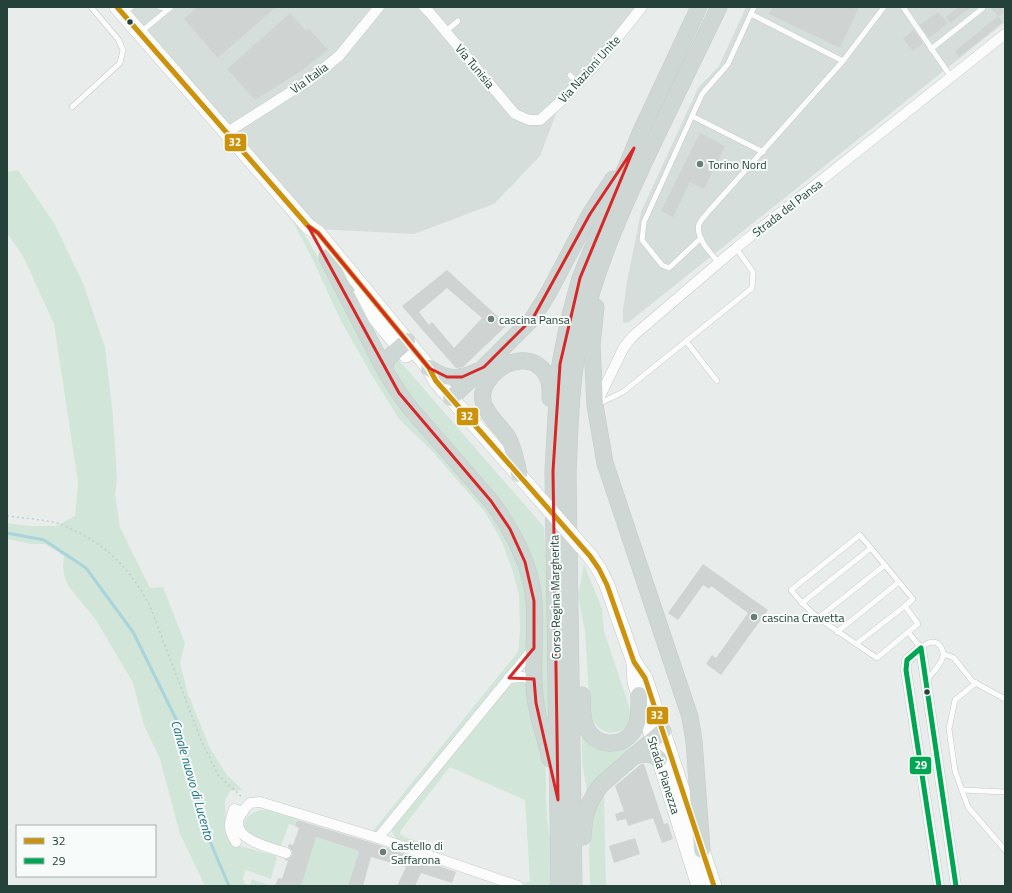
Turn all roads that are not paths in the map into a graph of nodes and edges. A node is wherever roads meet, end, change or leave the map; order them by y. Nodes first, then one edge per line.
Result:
1 (90, 7) edge
2 (160, 7) edge
3 (168, 7) edge
4 (172, 7) edge
5 (379, 7) edge
6 (424, 7) edge
7 (642, 7) edge
8 (699, 7) edge
9 (719, 7) edge
10 (754, 7) edge
11 (884, 7) edge
12 (903, 7) edge
13 (983, 8) edge
14 (124, 9) edge
15 (751, 14) junction
16 (458, 21) dead end
17 (446, 31) junction
18 (140, 33) junction
19 (1005, 34) edge
20 (931, 49) junction
21 (844, 61) junction
22 (570, 75) dead end
23 (951, 78) junction
24 (578, 84) junction
25 (72, 107) dead end
26 (692, 116) junction
27 (529, 120) joint
28 (226, 132) junction
29 (634, 148) junction
30 (763, 152) junction
31 (628, 179) junction
32 (308, 226) junction
33 (701, 238) junction
34 (736, 248) junction
35 (327, 257) junction
36 (719, 263) junction
37 (599, 267) junction
38 (686, 341) junction
39 (404, 344) junction
40 (484, 368) junction
41 (386, 372) junction
42 (433, 374) junction
43 (717, 381) dead end
44 (451, 398) junction
45 (595, 405) junction
46 (553, 471) junction
47 (519, 474) junction
48 (871, 548) junction
49 (885, 565) junction
50 (899, 582) junction
51 (802, 603) junction
52 (904, 606) junction
53 (818, 618) junction
54 (837, 632) junction
55 (908, 632) junction
56 (856, 644) junction
57 (570, 645) junction
58 (534, 648) junction
59 (921, 648) junction
60 (944, 654) junction
61 (634, 662) junction
62 (509, 678) junction
63 (534, 679) junction
64 (927, 680) junction
65 (976, 683) junction
66 (639, 695) junction
67 (1005, 699) edge
68 (658, 735) junction
69 (634, 757) junction
70 (659, 759) junction
71 (962, 790) junction
72 (1005, 792) edge
73 (558, 800) junction
74 (243, 812) junction
75 (690, 820) junction
76 (378, 838) junction
77 (236, 842) dead end
78 (702, 850) joint
79 (1005, 850) edge
80 (286, 853) dead end
81 (575, 863) junction
82 (518, 886) edge
83 (559, 886) edge
84 (574, 886) edge
85 (699, 886) edge
86 (714, 886) edge
87 (939, 886) edge
88 (956, 886) edge

1 - 25 lane
2 - 3 lane
4 - 18 lane
5 - 28 street, Via Italia
6 - 17 street, Via Tunisia
7 - 24 street, Via Nazioni Unite
8 - 29 main road
9 - 31 main road
10 - 15 lane
11 - 21 lane
12 - 20 lane
13 - 20 lane
14 - 18 main road
15 - 21 lane
15 - 26 lane
16 - 17 lane
17 - 27 street, Via Tunisia
18 - 28 main road
19 - 23 street, Strada del Pansa
20 - 23 lane
21 - 30 lane
22 - 24 lane
23 - 34 street, Strada del Pansa
24 - 27 street, Via Nazioni Unite
26 - 30 lane
26 - 33 lane
28 - 32 main road
29 - 31 main road
29 - 40 main road
30 - 33 lane
31 - 37 main road, Corso Regina Margherita
31 - 46 main road, Corso Regina Margherita
32 - 35 main road
32 - 39 main road
33 - 36 lane
34 - 36 street, Strada del Pansa
34 - 38 lane
35 - 39 main road
35 - 41 main road
36 - 45 street, Strada del Pansa
37 - 45 main road
37 - 57 main road, Corso Regina Margherita
38 - 43 lane
38 - 45 lane
39 - 41 main road
39 - 42 main road, Strada Pianezza
40 - 42 main road
40 - 44 main road
41 - 58 main road
42 - 44 main road, Strada Pianezza
44 - 47 main road, Strada Pianezza
45 - 75 main road
46 - 47 main road
46 - 73 main road, Corso Regina Margherita
47 - 61 main road, Strada Pianezza, bridge
48 - 49 lane
48 - 51 lane
48 - 51 lane
49 - 50 lane
49 - 53 lane
50 - 52 lane
50 - 54 lane
51 - 53 lane
52 - 55 lane
52 - 56 lane
53 - 54 lane
54 - 56 lane
55 - 56 lane
55 - 59 lane
57 - 66 main road
57 - 81 main road, Corso Regina Margherita
58 - 62 street, Corso Regina Margherita
58 - 63 main road
59 - 60 lane
59 - 64 street
59 - 87 street
60 - 64 lane
60 - 65 lane
61 - 66 main road, Strada Pianezza
61 - 68 main road, Strada Pianezza
62 - 63 street
62 - 76 street, Corso Regina Margherita
63 - 73 main road
64 - 88 street
65 - 67 lane
65 - 71 lane
66 - 68 main road, Strada Pianezza
68 - 69 main road
68 - 70 main road, Strada Pianezza
68 - 75 main road, Strada Pianezza
69 - 70 main road
69 - 81 main road
70 - 75 main road, Strada Pianezza
71 - 72 lane
71 - 79 lane
73 - 83 main road, Corso Regina Margherita
74 - 76 street
74 - 77 street
74 - 80 street
75 - 78 main road
75 - 85 main road, Strada Pianezza
76 - 82 street
78 - 86 main road
81 - 84 main road, Corso Regina Margherita

